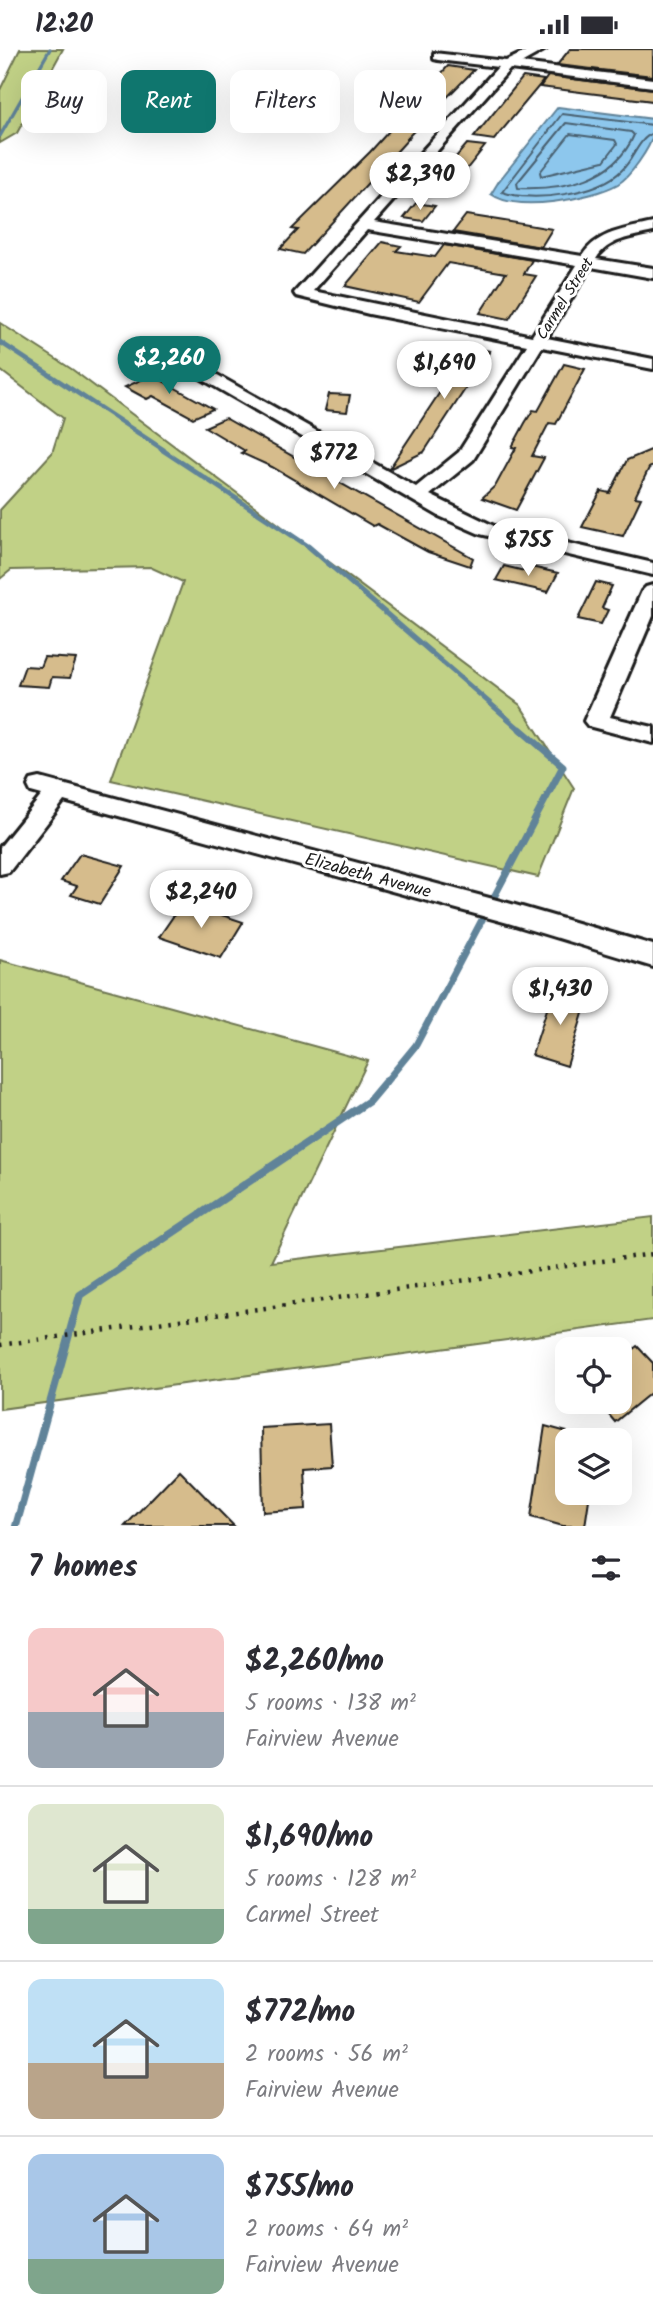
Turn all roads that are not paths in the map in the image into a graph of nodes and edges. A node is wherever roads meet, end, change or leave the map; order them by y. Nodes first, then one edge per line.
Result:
1 (540, 49) edge
2 (438, 56) dead end
3 (507, 65) junction
4 (653, 83) edge
5 (365, 225) junction
6 (653, 227) edge
7 (585, 262) junction
8 (653, 273) edge
9 (536, 342) junction
10 (158, 349) dead end
11 (653, 364) edge
12 (418, 495) junction
13 (653, 569) edge
14 (653, 591) edge
15 (653, 736) edge
16 (0, 865) edge
17 (653, 956) edge

1 - 3 street
2 - 3 street
3 - 4 street
3 - 5 street
5 - 7 street
5 - 9 street
6 - 7 street, Carmel Street
7 - 8 street
7 - 9 street, Carmel Street
9 - 11 street
9 - 12 street, Carmel Street
10 - 12 street
12 - 13 street
14 - 15 street
16 - 17 street, Elizabeth Avenue

